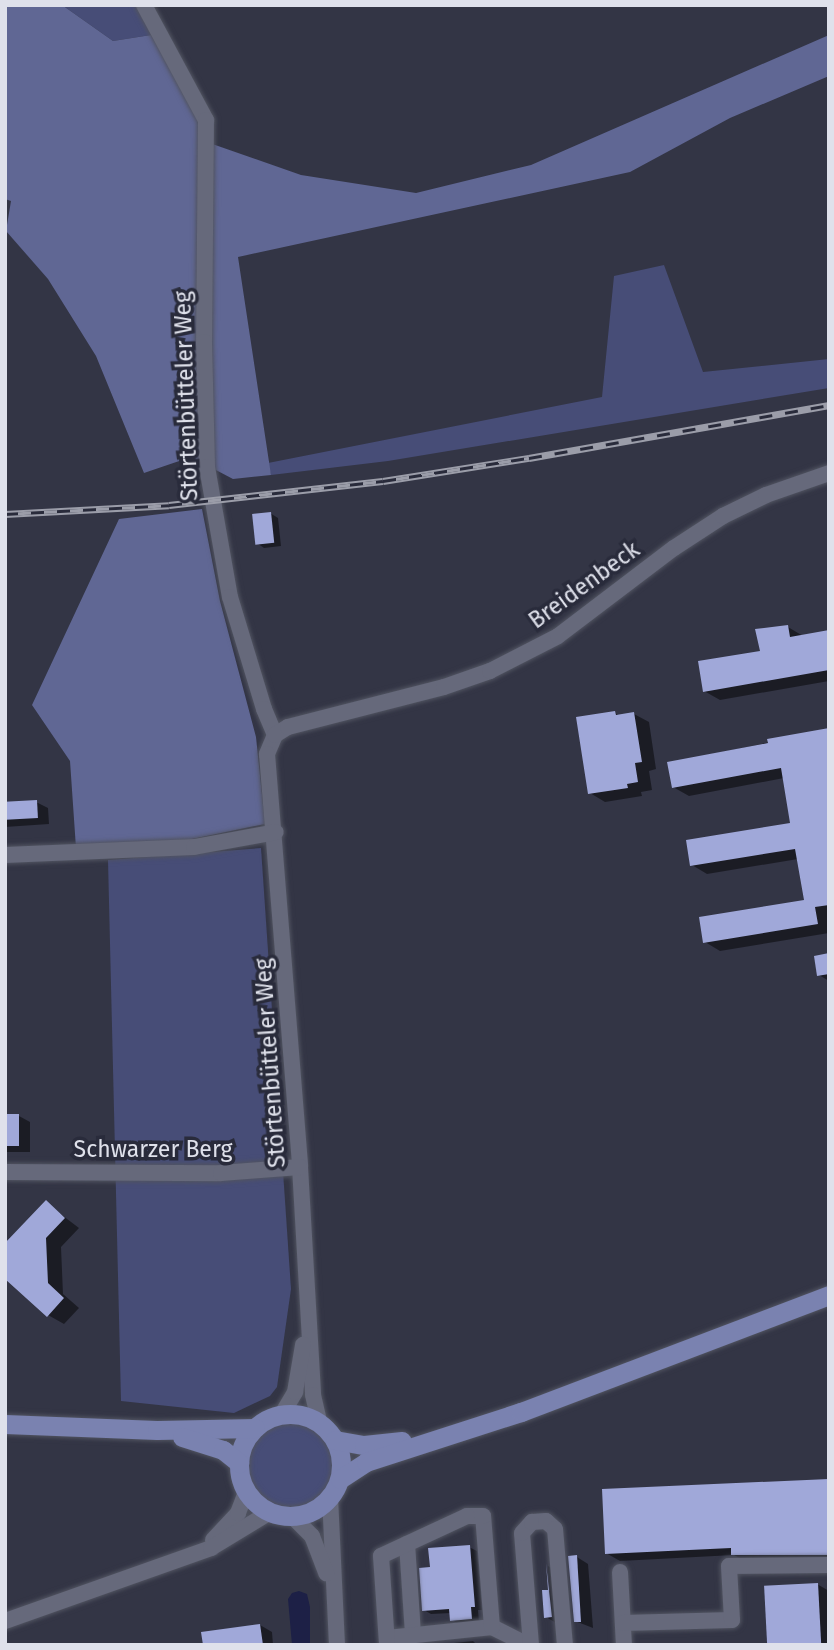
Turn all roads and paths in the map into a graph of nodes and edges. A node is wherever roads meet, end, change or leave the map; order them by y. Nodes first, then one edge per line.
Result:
1 (144, 5) edge
2 (829, 473) edge
3 (275, 735) junction
4 (276, 832) junction
5 (5, 855) edge
6 (300, 1167) junction
7 (5, 1172) edge
8 (309, 1290) junction
9 (829, 1295) edge
10 (282, 1414) junction
11 (319, 1422) junction
12 (5, 1424) edge
13 (255, 1428) junction
14 (158, 1430) junction
15 (451, 1434) junction
16 (335, 1440) junction
17 (239, 1463) junction
18 (340, 1479) junction
19 (246, 1492) junction
20 (330, 1497) junction
21 (271, 1512) junction
22 (292, 1516) junction
23 (407, 1544) junction
24 (175, 1562) junction
25 (829, 1565) edge
26 (620, 1572) dead end
27 (333, 1599) junction
28 (5, 1621) edge
29 (623, 1623) junction
30 (492, 1627) junction
31 (413, 1635) junction
32 (387, 1641) edge
33 (337, 1645) edge
34 (529, 1645) edge
35 (565, 1645) edge
36 (624, 1645) edge

1 - 3 street, Störtenbütteler Weg
2 - 3 street, Breidenbeck
3 - 4 street, Störtenbütteler Weg
4 - 5 street
4 - 6 street, Störtenbütteler Weg
6 - 7 street, Schwarzer Berg
6 - 8 street, Störtenbütteler Weg
8 - 10 street, Störtenbütteler Weg
8 - 11 street, Störtenbütteler Weg
9 - 15 main road
10 - 11 main road
10 - 13 main road
11 - 16 main road
12 - 14 main road
13 - 14 main road
13 - 17 main road
14 - 17 main road
15 - 16 main road
15 - 18 main road
16 - 18 main road
17 - 19 main road
18 - 20 main road
19 - 21 main road
19 - 24 street
20 - 22 main road
20 - 27 street
21 - 22 main road
21 - 24 street
22 - 27 street
23 - 30 street
23 - 31 street
23 - 32 street
24 - 28 street
25 - 29 street
26 - 29 street
27 - 33 street
29 - 36 street
30 - 31 street
30 - 34 street
31 - 32 street
34 - 35 street

